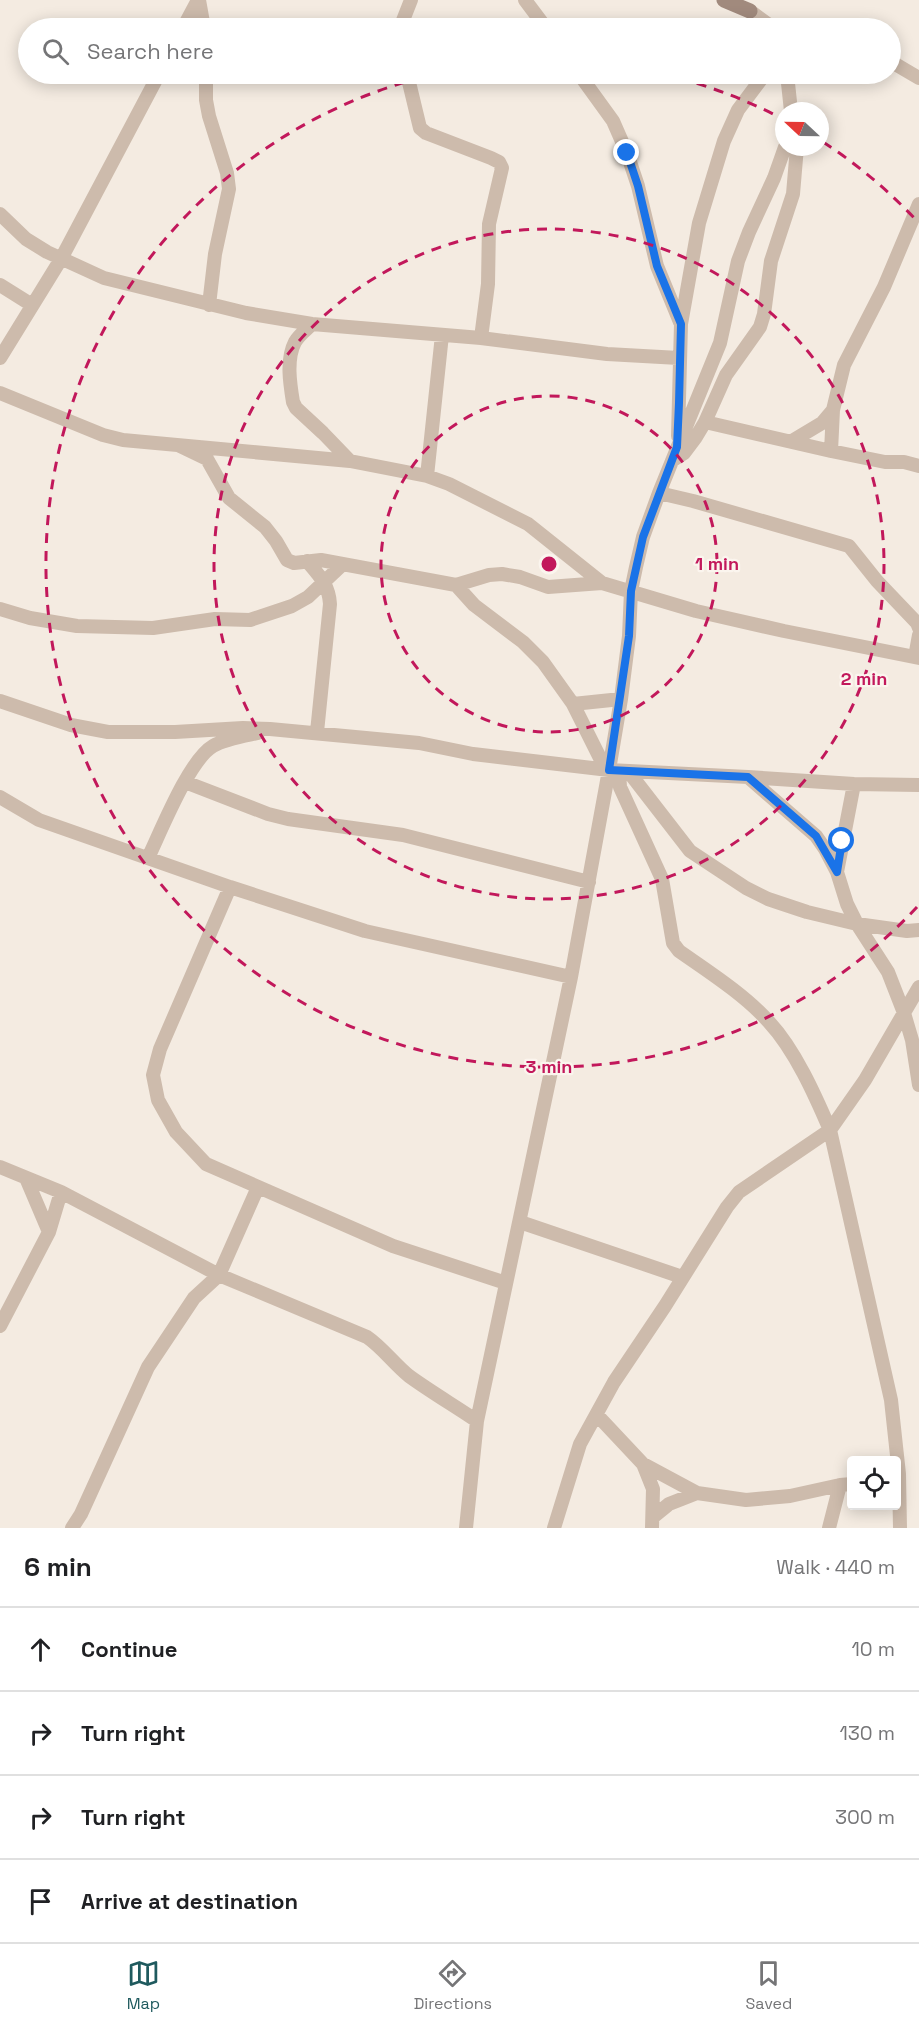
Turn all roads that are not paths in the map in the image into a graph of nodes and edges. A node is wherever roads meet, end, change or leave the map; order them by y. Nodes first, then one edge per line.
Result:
1 (199, 0) edge
2 (411, 0) edge
3 (525, 0) edge
4 (724, 0) edge
5 (749, 5) edge
6 (189, 18) edge
7 (202, 18) edge
8 (404, 18) edge
9 (538, 18) edge
10 (763, 18) edge
11 (901, 67) edge
12 (919, 78) edge
13 (154, 84) edge
14 (206, 84) edge
15 (409, 84) edge
16 (586, 84) edge
17 (758, 84) edge
18 (788, 84) edge
19 (790, 102) edge
20 (782, 156) edge
21 (796, 156) edge
22 (919, 204) edge
23 (0, 214) edge
24 (61, 259) junction
25 (0, 285) edge
26 (32, 305) junction
27 (209, 305) junction
28 (312, 324) junction
29 (681, 324) junction
30 (442, 335) junction
31 (481, 338) junction
32 (0, 358) edge
33 (679, 358) junction
34 (0, 393) edge
35 (833, 410) junction
36 (705, 422) junction
37 (792, 441) junction
38 (180, 446) junction
39 (677, 447) junction
40 (831, 451) junction
41 (350, 461) junction
42 (672, 461) junction
43 (919, 466) edge
44 (427, 477) junction
45 (659, 493) junction
46 (308, 561) junction
47 (344, 564) junction
48 (325, 581) junction
49 (602, 583) junction
50 (456, 585) junction
51 (631, 591) junction
52 (0, 609) edge
53 (919, 628) edge
54 (919, 635) edge
55 (917, 657) edge
56 (621, 699) junction
57 (0, 701) edge
58 (573, 704) junction
59 (270, 729) junction
60 (317, 732) junction
61 (617, 769) junction
62 (748, 777) junction
63 (185, 782) junction
64 (854, 784) junction
65 (919, 785) edge
66 (0, 797) edge
67 (148, 858) junction
68 (837, 872) junction
69 (590, 882) junction
70 (231, 887) junction
71 (857, 924) junction
72 (919, 930) edge
73 (571, 977) junction
74 (919, 987) edge
75 (904, 1013) junction
76 (916, 1041) edge
77 (919, 1085) edge
78 (830, 1130) junction
79 (4, 1169) edge
80 (26, 1178) junction
81 (0, 1182) edge
82 (258, 1187) junction
83 (61, 1192) junction
84 (520, 1222) junction
85 (50, 1232) junction
86 (219, 1275) junction
87 (682, 1277) junction
88 (506, 1283) junction
89 (0, 1326) edge
90 (597, 1414) junction
91 (477, 1421) junction
92 (896, 1456) edge
93 (643, 1464) junction
94 (846, 1485) edge
95 (698, 1493) junction
96 (899, 1510) edge
97 (652, 1522) edge
98 (72, 1528) edge
99 (465, 1528) edge
100 (554, 1528) edge
101 (829, 1528) edge
102 (900, 1528) edge

1 - 6 street
1 - 7 street
2 - 8 street
3 - 9 street
4 - 5 street
5 - 10 street
11 - 12 street
13 - 24 street
14 - 27 street
15 - 31 street
16 - 29 street
17 - 29 street
18 - 19 street
20 - 39 street
21 - 36 street
22 - 35 street
23 - 24 street
24 - 26 street
24 - 27 street
25 - 26 street
26 - 32 street
27 - 28 street
28 - 30 street
28 - 41 street
29 - 33 street
30 - 31 street
30 - 44 street
31 - 33 street
33 - 39 street
34 - 38 street
35 - 37 street
35 - 40 street
36 - 37 street
36 - 42 street
37 - 40 street
38 - 41 street
38 - 46 street
39 - 42 street
40 - 43 street
41 - 44 street
42 - 45 street
44 - 49 street
45 - 51 street
45 - 53 street
46 - 47 street
46 - 48 street
47 - 48 street
47 - 50 street
48 - 52 street
48 - 60 street
49 - 50 street
49 - 51 street
50 - 58 street
51 - 55 street
51 - 56 street
54 - 55 street
56 - 58 street
56 - 61 street
57 - 59 street
58 - 61 street
59 - 60 street
59 - 63 street
60 - 61 street
61 - 62 street
61 - 69 street
61 - 71 street
61 - 78 street
62 - 64 street
62 - 68 street
63 - 67 street
63 - 69 street
64 - 65 street
64 - 68 street
66 - 67 street
67 - 70 street
68 - 71 street
69 - 73 street
70 - 73 street
70 - 82 street
71 - 72 street
71 - 75 street
73 - 84 street
74 - 75 street
75 - 76 street
75 - 78 street
76 - 77 street
78 - 87 street
78 - 92 street
79 - 80 street
79 - 81 street
80 - 83 street
80 - 85 street
82 - 86 street
82 - 88 street
83 - 85 street
83 - 86 street
84 - 87 street
84 - 88 street
85 - 89 street
86 - 91 street
86 - 98 street
87 - 90 street
88 - 91 street
90 - 93 street
90 - 100 street
91 - 99 street
93 - 95 street
93 - 97 street
94 - 95 street
94 - 101 street
95 - 97 street
96 - 102 street

